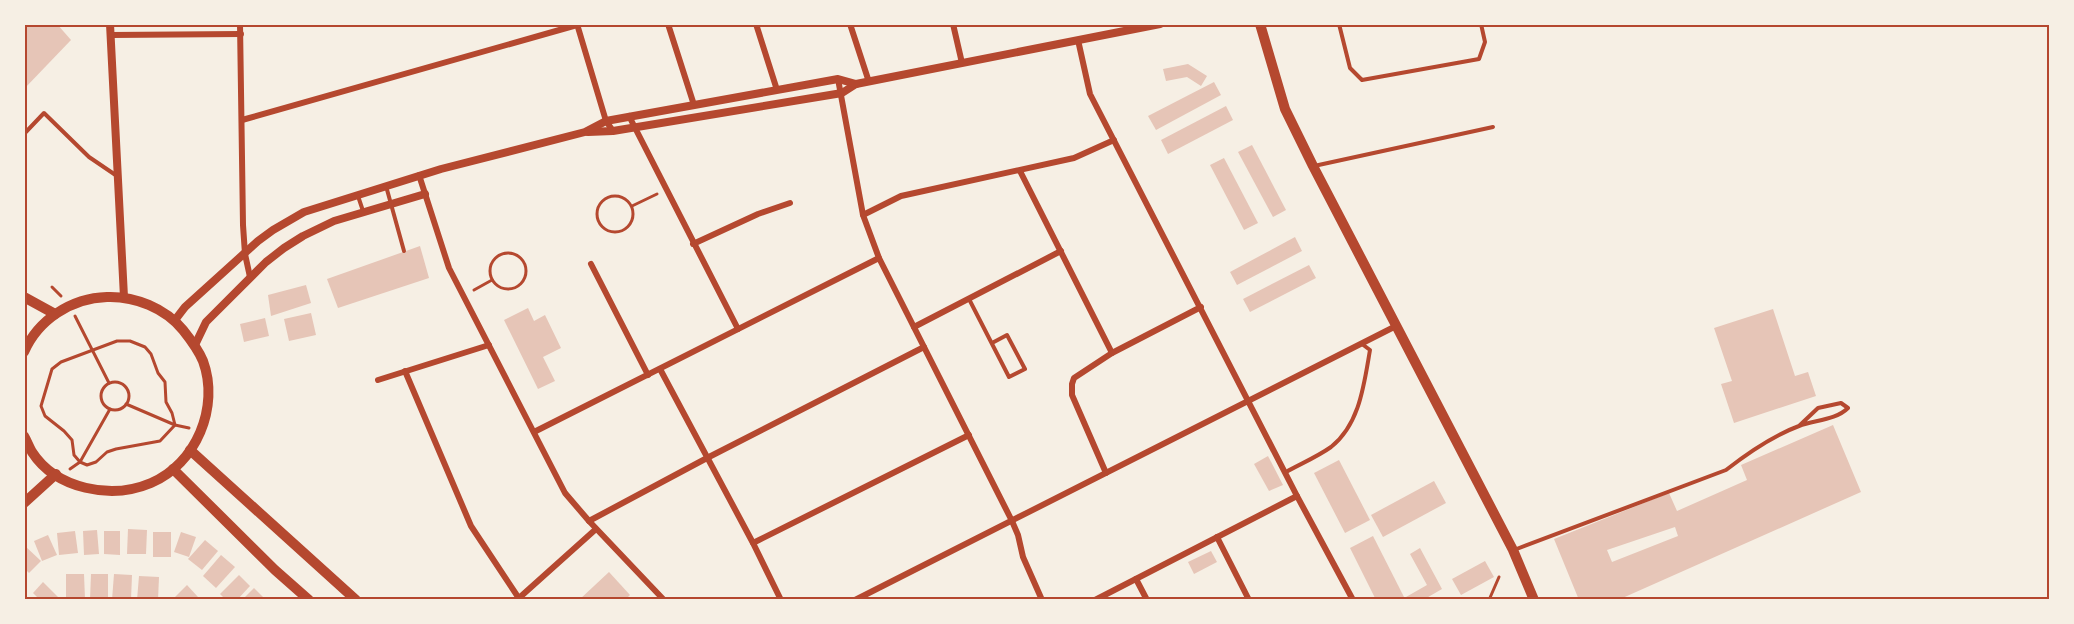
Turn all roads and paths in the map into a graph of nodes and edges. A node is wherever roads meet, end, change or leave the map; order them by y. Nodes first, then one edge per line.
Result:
1 (110, 24) edge
2 (240, 24) edge
3 (577, 24) edge
4 (668, 24) edge
5 (756, 24) edge
6 (850, 24) edge
7 (953, 24) edge
8 (1160, 24) edge
9 (1260, 24) edge
10 (1339, 24) edge
11 (1481, 24) edge
12 (241, 34) junction
13 (111, 35) junction
14 (1078, 40) junction
15 (962, 63) junction
16 (838, 79) junction
17 (869, 82) junction
18 (856, 84) junction
19 (777, 90) junction
20 (842, 93) junction
21 (694, 105) junction
22 (629, 116) junction
23 (242, 120) junction
24 (606, 121) junction
25 (636, 127) junction
26 (1493, 127) dead end
27 (613, 131) junction
28 (585, 132) junction
29 (24, 134) edge
30 (1114, 140) junction
31 (1313, 166) junction
32 (1020, 171) junction
33 (419, 176) junction
34 (118, 178) junction
35 (386, 186) junction
36 (425, 194) junction
37 (657, 194) dead end
38 (357, 195) junction
39 (790, 203) dead end
40 (391, 204) junction
41 (632, 206) junction
42 (364, 212) junction
43 (863, 214) junction
44 (693, 244) junction
45 (404, 251) dead end
46 (1060, 251) junction
47 (245, 254) junction
48 (879, 258) junction
49 (591, 264) dead end
50 (250, 277) junction
51 (492, 280) junction
52 (52, 287) dead end
53 (474, 290) dead end
54 (24, 297) edge
55 (124, 297) junction
56 (969, 299) junction
57 (71, 305) junction
58 (1201, 307) junction
59 (55, 314) junction
60 (175, 320) junction
61 (1396, 326) junction
62 (914, 327) junction
63 (738, 329) junction
64 (26, 343) edge
65 (992, 343) junction
66 (1362, 344) junction
67 (195, 345) junction
68 (489, 345) junction
69 (924, 347) junction
70 (92, 351) junction
71 (1112, 353) junction
72 (660, 369) junction
73 (405, 371) junction
74 (648, 375) junction
75 (378, 380) dead end
76 (109, 383) junction
77 (1249, 401) junction
78 (126, 404) junction
79 (110, 409) junction
80 (175, 425) junction
81 (1799, 426) junction
82 (534, 432) junction
83 (200, 434) junction
84 (969, 435) junction
85 (24, 436) edge
86 (190, 450) junction
87 (28, 456) edge
88 (707, 458) junction
89 (80, 462) junction
90 (172, 470) junction
91 (1286, 472) junction
92 (1106, 473) junction
93 (56, 474) junction
94 (70, 482) junction
95 (1297, 496) junction
96 (24, 503) edge
97 (589, 521) junction
98 (1012, 521) junction
99 (596, 529) junction
100 (1217, 537) junction
101 (753, 543) junction
102 (1513, 550) junction
103 (1499, 577) dead end
104 (1136, 579) junction
105 (519, 599) edge
106 (309, 600) edge
107 (356, 600) edge
108 (664, 600) edge
109 (781, 600) edge
110 (855, 600) edge
111 (1042, 600) edge
112 (1095, 600) edge
113 (1147, 600) edge
114 (1250, 600) edge
115 (1353, 600) edge
116 (1489, 600) edge
117 (1534, 600) edge

1 - 13 street
2 - 12 street
3 - 23 street
3 - 24 street
4 - 21 street
5 - 19 street
6 - 17 street
7 - 15 street
8 - 14 street
9 - 31 main road
10 - 11 lane
12 - 13 street
12 - 23 street
13 - 34 street
14 - 15 street
14 - 30 street
15 - 17 street
16 - 18 street
16 - 19 street
16 - 20 street
17 - 18 street
18 - 20 street
19 - 21 street
20 - 25 street
20 - 43 street
21 - 22 street
22 - 24 street
22 - 25 street
23 - 47 street
24 - 27 street
24 - 28 street
25 - 27 street
25 - 44 street
26 - 31 lane
27 - 28 street
28 - 33 street
29 - 34 lane
30 - 32 street
30 - 58 street
31 - 61 main road
32 - 43 street
32 - 46 street
33 - 35 street
33 - 36 street
34 - 55 street
35 - 38 street
35 - 40 lane
36 - 40 street
36 - 68 street
37 - 41 path
38 - 42 lane
38 - 47 street
39 - 44 street
40 - 42 street
40 - 45 lane
41 - 41 path
42 - 50 street
43 - 48 street
44 - 63 street
46 - 56 street
46 - 71 street
47 - 50 street
47 - 60 street
48 - 62 street
48 - 63 street
49 - 74 street
50 - 67 street
51 - 51 path
51 - 53 path
52 - 57 path
54 - 59 main road
55 - 57 main road
55 - 60 main road
56 - 62 street
56 - 65 lane
57 - 59 main road
57 - 70 path
58 - 71 street
58 - 77 street
59 - 64 main road
60 - 67 main road
61 - 66 street
61 - 102 main road
62 - 69 street
63 - 72 street
65 - 65 lane
66 - 77 street
66 - 91 lane
67 - 83 main road
68 - 73 street
68 - 82 street
69 - 84 street
69 - 88 street
70 - 76 path
70 - 80 path
70 - 89 path
71 - 92 street
72 - 74 street
72 - 88 street
73 - 75 street
73 - 105 street
74 - 82 street
76 - 78 path
76 - 79 path
77 - 91 street
77 - 92 street
78 - 79 path
78 - 80 path
79 - 89 path
80 - 83 path
80 - 89 path
81 - 81 lane
81 - 102 lane
82 - 97 street
83 - 86 main road
84 - 98 street
84 - 101 street
85 - 87 main road
86 - 90 main road
86 - 107 main road
87 - 93 main road
88 - 97 street
88 - 101 street
89 - 94 path
90 - 94 main road
90 - 106 main road
91 - 95 street
92 - 98 street
93 - 94 main road
93 - 96 main road
95 - 100 street
95 - 115 street
97 - 99 street
98 - 110 street
98 - 111 street
99 - 105 street
99 - 108 street
100 - 104 street
100 - 114 street
101 - 109 street
102 - 117 main road
103 - 116 path
104 - 112 street
104 - 113 street

